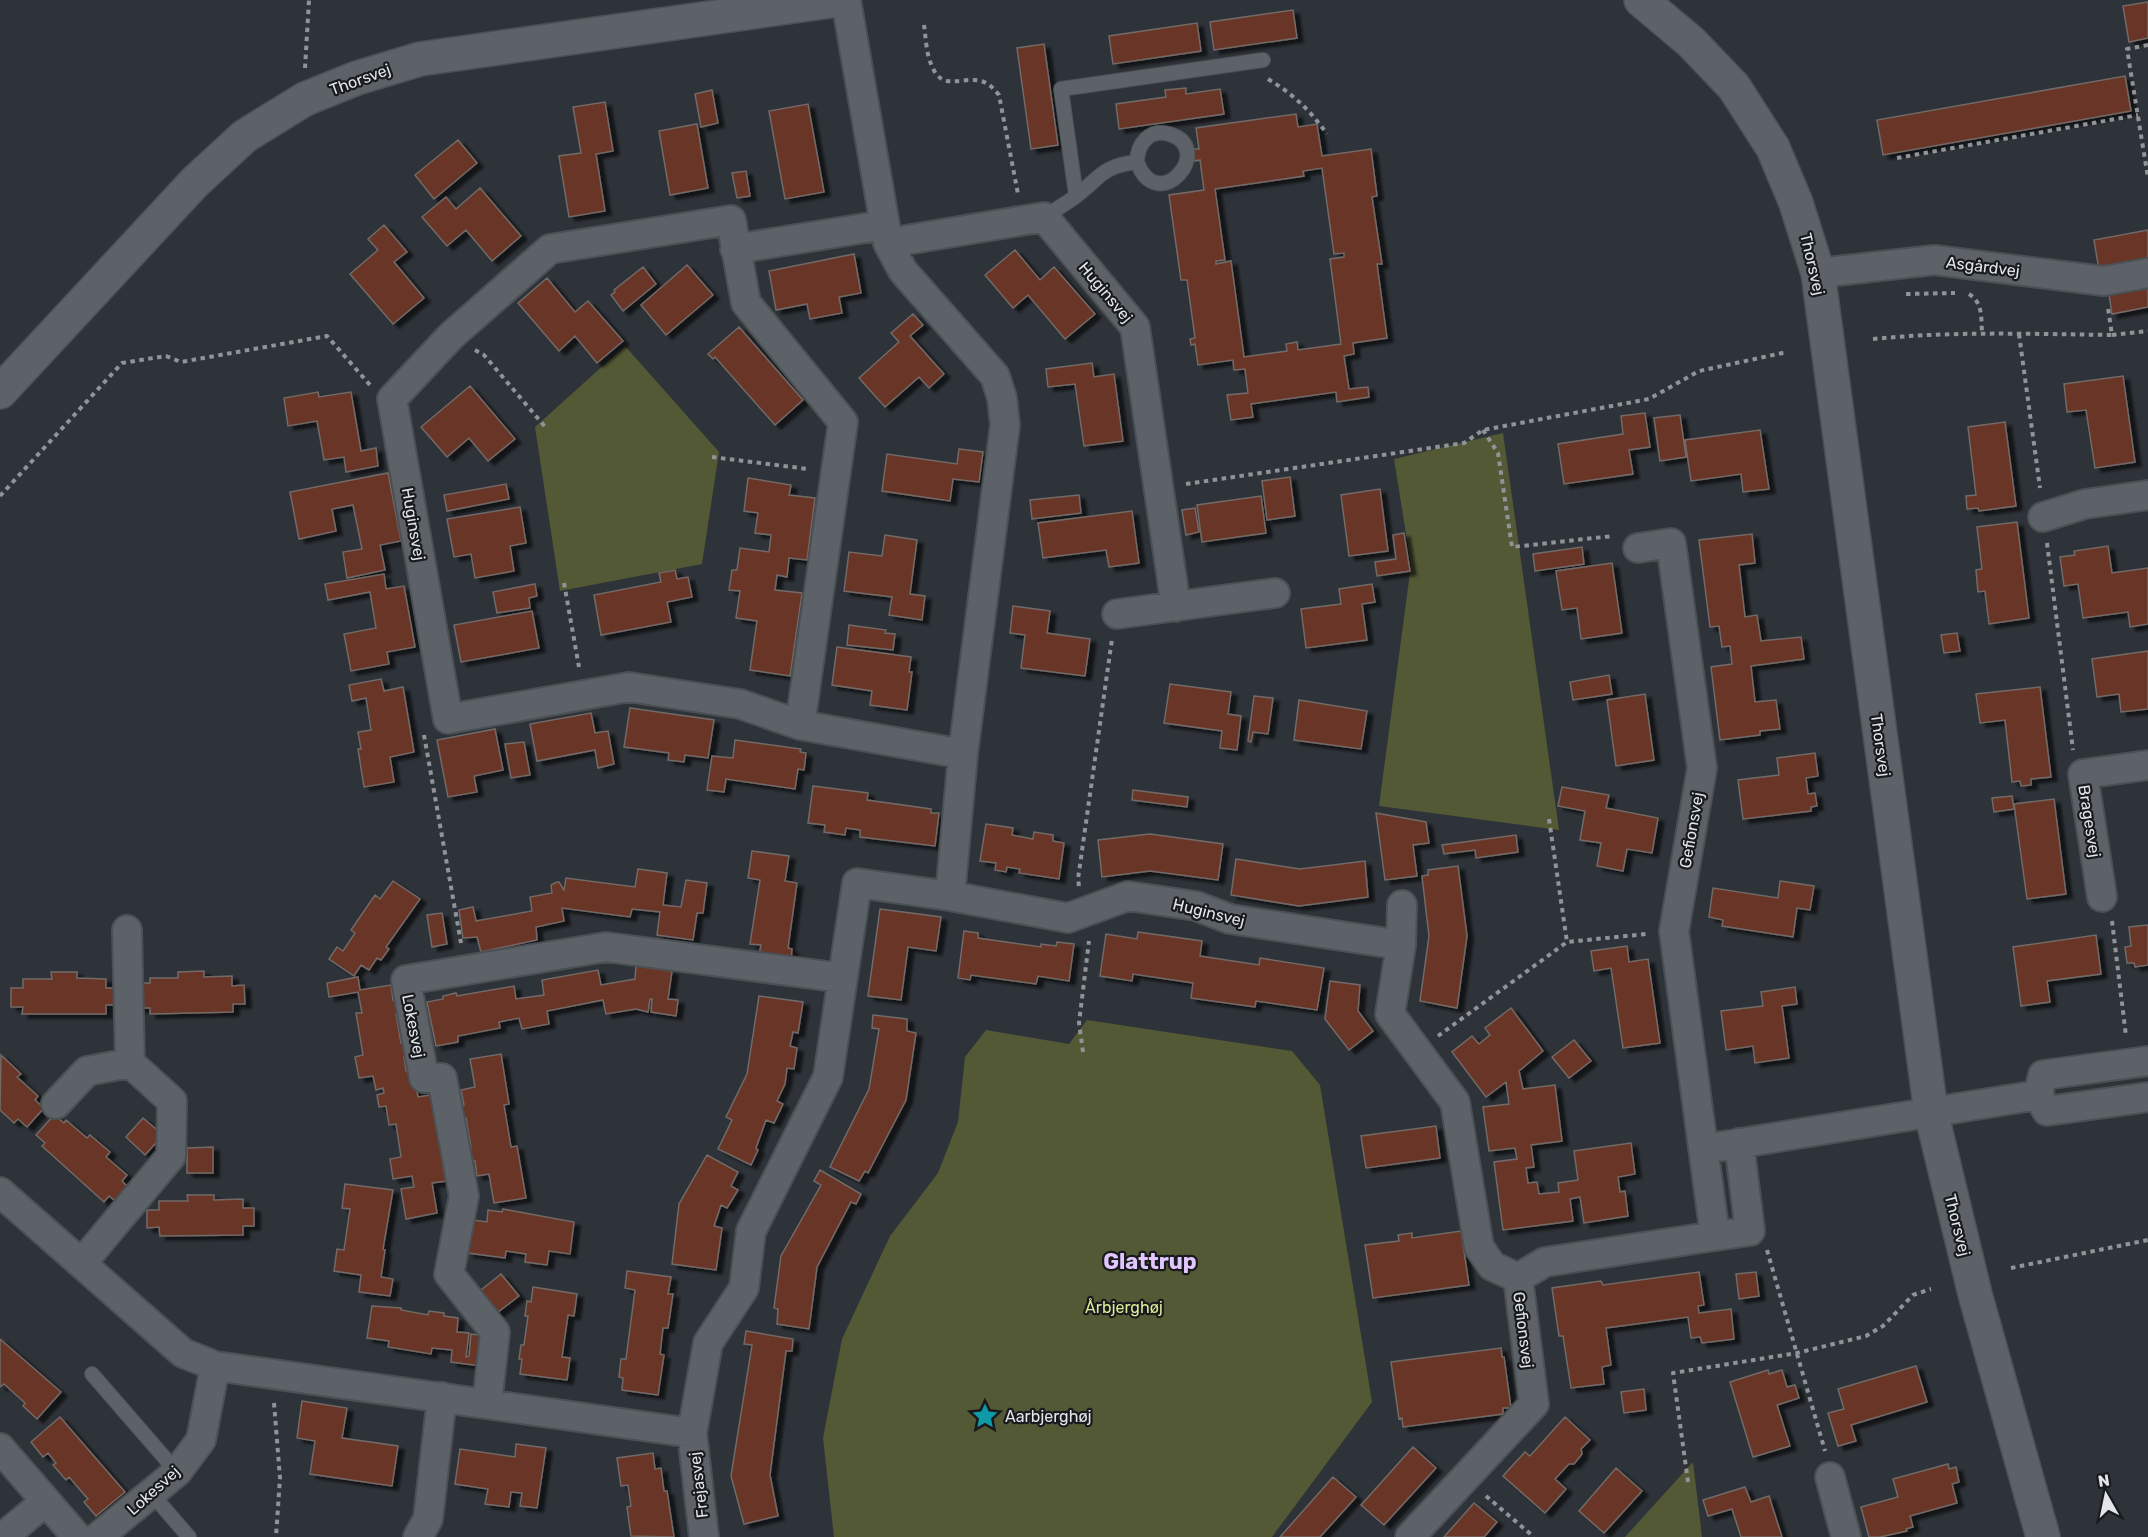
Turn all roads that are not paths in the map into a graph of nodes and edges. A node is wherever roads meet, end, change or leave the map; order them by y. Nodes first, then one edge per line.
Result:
1 (837, 0) edge
2 (846, 0) edge
3 (1641, 0) edge
4 (1256, 62) road end
5 (1137, 162) dead end
6 (1076, 195) junction
7 (1034, 219) junction
8 (886, 234) junction
9 (735, 249) junction
10 (1818, 273) junction
11 (2148, 273) edge
12 (0, 392) edge
13 (2148, 495) edge
14 (2043, 517) road end
15 (1638, 548) road end
16 (1275, 593) dead end
17 (1176, 607) junction
18 (1117, 614) road end
19 (800, 725) junction
20 (963, 754) junction
21 (2148, 765) edge
22 (950, 896) junction
23 (2102, 897) road end
24 (1402, 905) dead end
25 (128, 930) dead end
26 (1401, 945) junction
27 (842, 978) junction
28 (130, 1063) junction
29 (2139, 1063) edge
30 (2038, 1095) junction
31 (2148, 1097) edge
32 (56, 1104) dead end
33 (1931, 1112) junction
34 (1738, 1143) junction
35 (1704, 1149) junction
36 (0, 1192) edge
37 (1715, 1236) junction
38 (82, 1263) junction
39 (1518, 1278) junction
40 (215, 1366) junction
41 (92, 1374) dead end
42 (442, 1397) junction
43 (487, 1404) junction
44 (692, 1433) junction
45 (0, 1448) edge
46 (177, 1472) junction
47 (1830, 1477) road end
48 (152, 1493) junction
49 (46, 1501) junction
50 (15, 1534) edge
51 (77, 1537) edge
52 (98, 1537) edge
53 (189, 1537) edge
54 (418, 1537) edge
55 (704, 1537) edge
56 (1410, 1537) edge
57 (1846, 1537) edge
58 (2043, 1537) edge

1 - 12 street, Thorsvej
2 - 8 street
3 - 10 street, Thorsvej
4 - 6 lane
5 - 6 lane
6 - 7 lane
7 - 8 street
7 - 17 street, Huginsvej
8 - 9 street
8 - 20 street
9 - 19 street
9 - 19 street, Huginsvej
10 - 11 street, Asgårdvej
10 - 33 street, Thorsvej
13 - 14 street
15 - 35 street, Gefionsvej
16 - 17 street
17 - 18 street
19 - 20 street
20 - 22 street
21 - 23 street, Bragesvej
22 - 26 street, Huginsvej
22 - 27 street, Huginsvej
24 - 26 street
25 - 28 street
26 - 39 street
27 - 43 street, Lokesvej
27 - 44 street
28 - 32 street
28 - 38 street
29 - 30 street
30 - 31 street
30 - 33 street
33 - 34 street
33 - 58 street, Thorsvej
34 - 35 street
34 - 37 street, Gefionsvej
35 - 37 street, Gefionsvej
36 - 38 street
37 - 39 street, Gefionsvej
38 - 40 street
39 - 56 street, Gefionsvej
40 - 42 street
40 - 46 street, Lokesvej
41 - 46 lane
42 - 43 street
42 - 54 street
43 - 44 street
44 - 55 street, Frejasvej
45 - 49 street
46 - 48 street, Lokesvej
47 - 57 street
48 - 52 street, Lokesvej
48 - 53 lane
49 - 50 street
49 - 51 street

